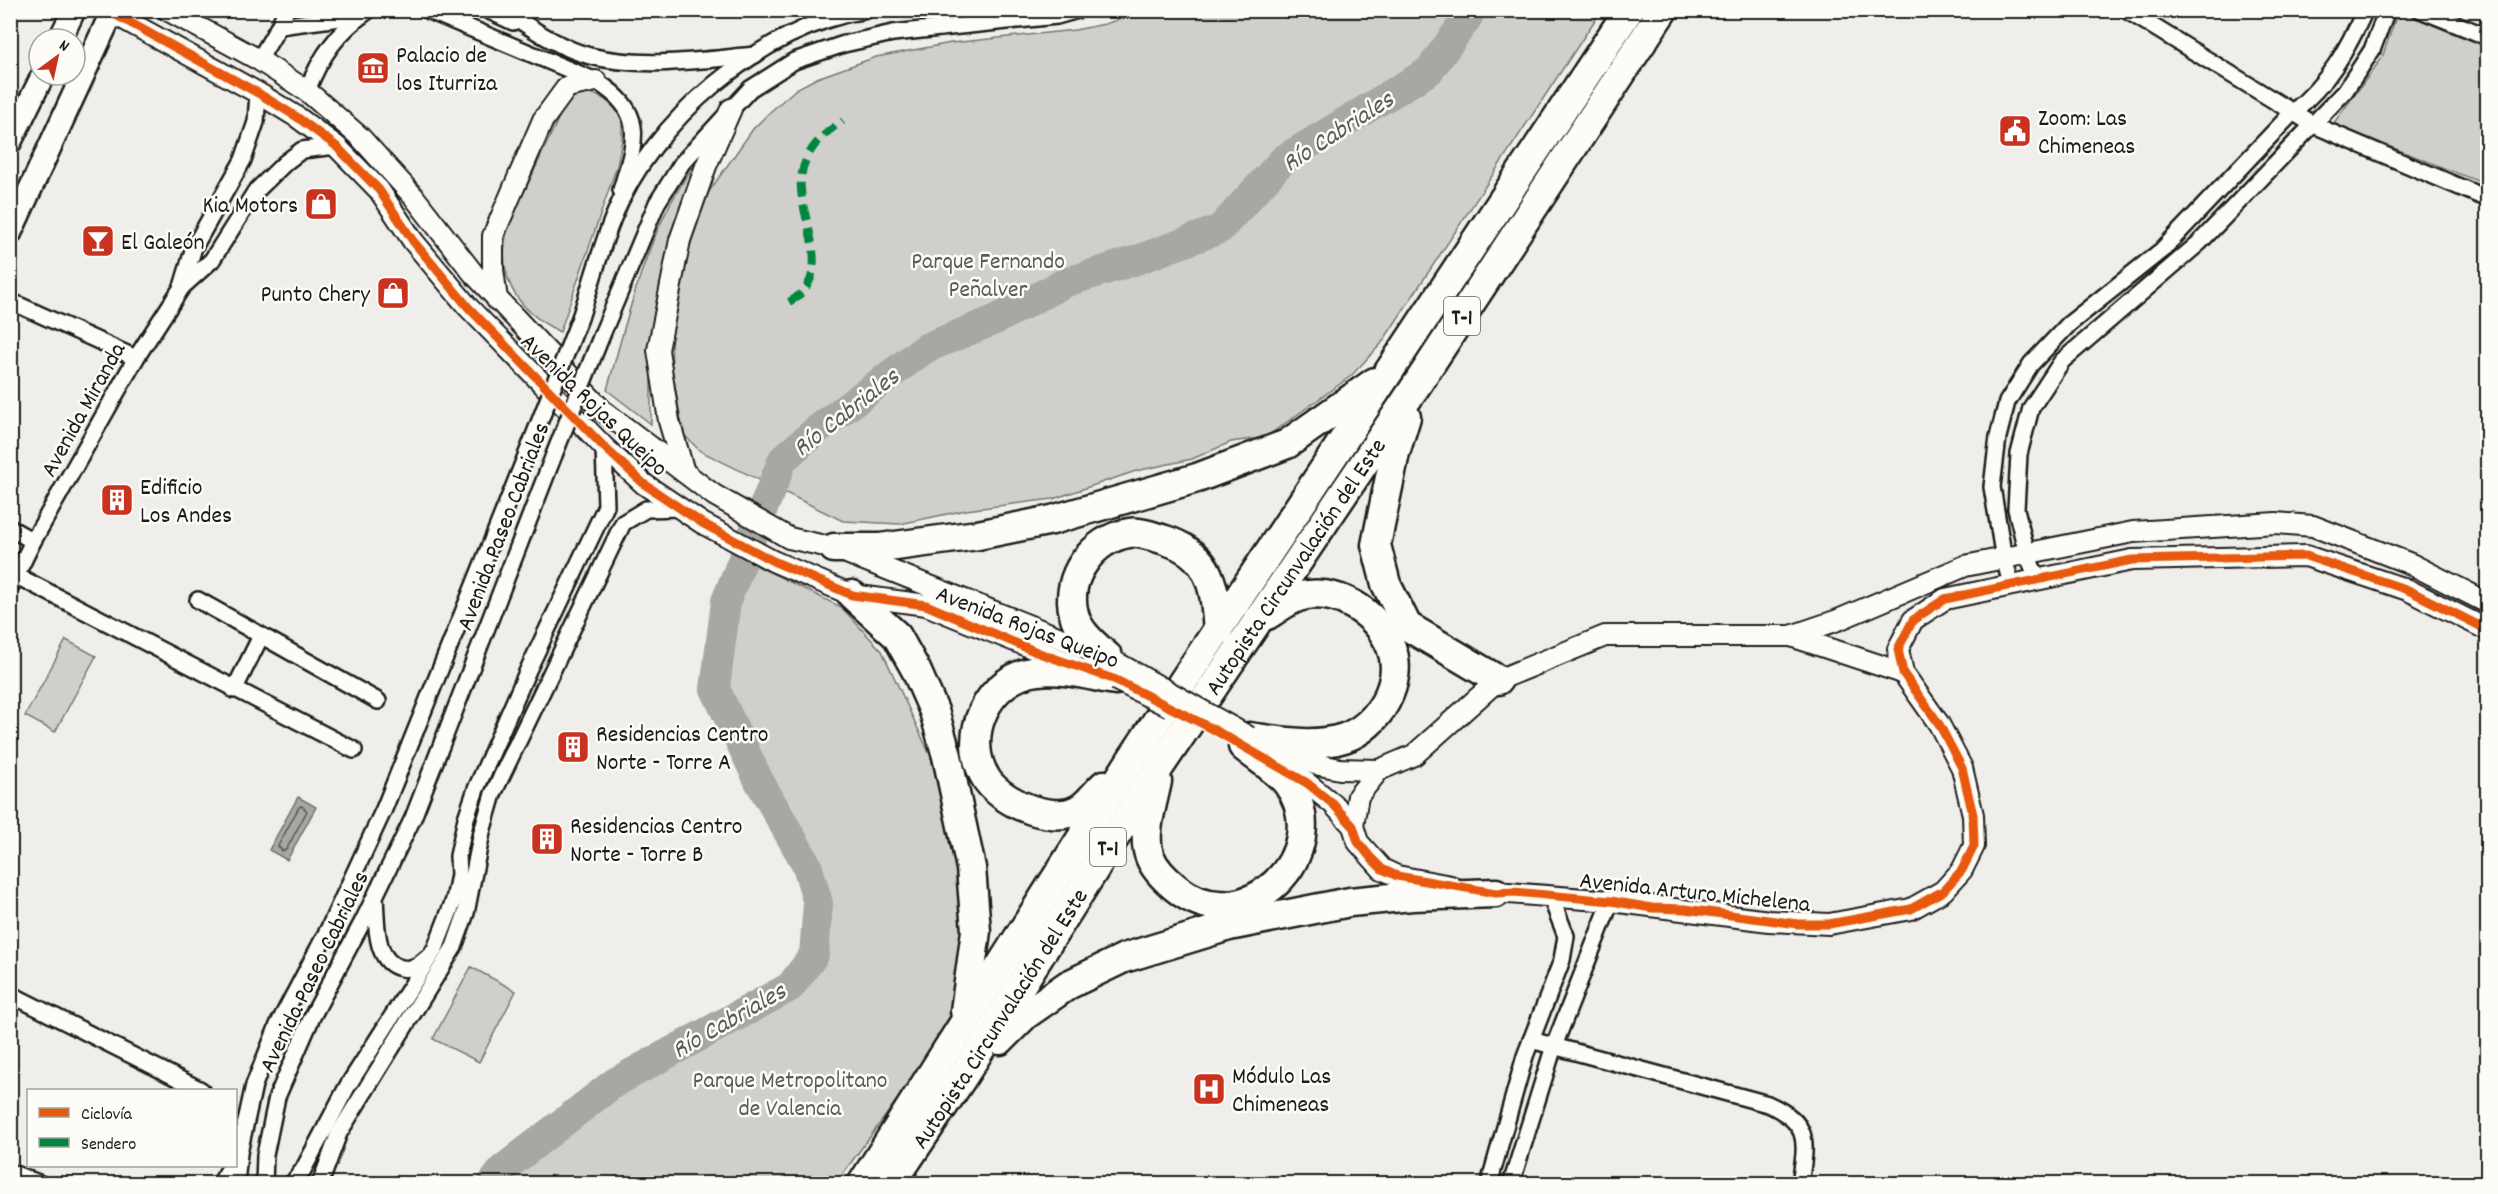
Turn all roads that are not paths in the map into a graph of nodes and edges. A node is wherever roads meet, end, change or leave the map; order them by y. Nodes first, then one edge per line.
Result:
1 (74, 10) edge
2 (167, 10) edge
3 (286, 10) edge
4 (427, 10) edge
5 (487, 10) edge
6 (505, 10) edge
7 (866, 10) edge
8 (1078, 10) edge
9 (1629, 10) edge
10 (1663, 10) edge
11 (2126, 10) edge
12 (2365, 10) edge
13 (2387, 10) edge
14 (2421, 10) edge
15 (111, 11) edge
16 (365, 13) edge
17 (279, 26) junction
18 (66, 27) edge
19 (532, 30) junction
20 (2487, 37) edge
21 (755, 55) junction
22 (259, 60) junction
23 (596, 81) junction
24 (34, 87) edge
25 (307, 91) junction
26 (258, 93) junction
27 (731, 109) junction
28 (17, 111) edge
29 (2294, 112) junction
30 (2314, 125) junction
31 (10, 142) edge
32 (336, 146) junction
33 (2487, 200) edge
34 (614, 216) junction
35 (10, 232) edge
36 (182, 287) junction
37 (497, 300) junction
38 (10, 301) edge
39 (136, 358) junction
40 (1391, 370) junction
41 (1416, 386) junction
42 (604, 447) junction
43 (684, 472) junction
44 (680, 508) junction
45 (10, 528) edge
46 (33, 541) junction
47 (834, 548) junction
48 (2027, 554) junction
49 (2004, 559) junction
50 (2038, 581) junction
51 (14, 582) edge
52 (2012, 586) junction
53 (852, 595) junction
54 (198, 600) dead end
55 (2487, 603) edge
56 (1260, 620) junction
57 (2487, 630) edge
58 (1218, 632) junction
59 (261, 636) junction
60 (1791, 636) junction
61 (1114, 667) junction
62 (1903, 673) junction
63 (1498, 680) junction
64 (234, 690) junction
65 (378, 701) dead end
66 (1246, 742) junction
67 (354, 750) dead end
68 (1133, 757) junction
69 (1160, 765) junction
70 (1379, 770) junction
71 (1353, 826) junction
72 (1497, 893) junction
73 (1550, 895) junction
74 (375, 896) junction
75 (1611, 901) junction
76 (435, 949) junction
77 (10, 994) edge
78 (962, 1027) junction
79 (1531, 1040) junction
80 (1554, 1046) junction
81 (963, 1078) junction
82 (199, 1089) edge
83 (237, 1151) edge
84 (230, 1167) edge
85 (235, 1167) edge
86 (10, 1172) edge
87 (41, 1184) edge
88 (220, 1184) edge
89 (236, 1184) edge
90 (264, 1184) edge
91 (292, 1184) edge
92 (320, 1184) edge
93 (862, 1184) edge
94 (891, 1184) edge
95 (1489, 1184) edge
96 (1511, 1184) edge
97 (1800, 1184) edge

1 - 18 main road
2 - 22 street, Avenida Rojas Queipo
3 - 17 street
4 - 23 street
5 - 19 street
6 - 19 street
7 - 21 street, Avenida Paseo Cabriales
8 - 27 street, Avenida Paseo Cabriales
9 - 40 highway, Autopista Circunvalación del Este / T-1
10 - 41 highway, Autopista Circunvalación del Este / T-1
11 - 29 street
12 - 29 street
13 - 30 street
14 - 20 street
15 - 26 street, Avenida Rojas Queipo
15 - 35 main road
16 - 17 street
16 - 25 street
17 - 22 street
19 - 21 street
21 - 34 street, Avenida Paseo Cabriales
22 - 25 street, Avenida Rojas Queipo
23 - 34 street
23 - 37 street
24 - 28 main road
25 - 37 street, Avenida Rojas Queipo
26 - 32 street, Avenida Rojas Queipo
26 - 36 street, Avenida Miranda
27 - 43 street
27 - 74 street, Avenida Paseo Cabriales, bridge
28 - 31 main road
29 - 30 street
29 - 49 street
30 - 33 street
30 - 48 street
32 - 36 street, Avenida Miranda
32 - 42 street, Avenida Rojas Queipo
34 - 83 street, Avenida Paseo Cabriales, bridge
36 - 39 street, Avenida Miranda
37 - 43 street, Avenida Rojas Queipo
38 - 39 street
39 - 46 street, Avenida Miranda
40 - 47 highway
40 - 58 highway, Autopista Circunvalación del Este / T-1
41 - 56 highway, Autopista Circunvalación del Este / T-1
41 - 63 highway
42 - 44 street, Avenida Rojas Queipo
42 - 76 street
43 - 47 street, Avenida Rojas Queipo
44 - 53 street, Avenida Rojas Queipo
44 - 92 street
45 - 46 street
46 - 51 street, Avenida Miranda
47 - 61 street, Avenida Rojas Queipo
48 - 49 street
48 - 50 street
48 - 55 street
49 - 52 street
49 - 60 street
50 - 52 street
50 - 57 street
51 - 64 street
52 - 62 street
53 - 61 street, Avenida Rojas Queipo
53 - 78 highway
54 - 59 street
56 - 66 highway
56 - 69 highway, Autopista Circunvalación del Este / T-1
58 - 61 highway
58 - 68 highway, Autopista Circunvalación del Este / T-1
59 - 64 street
59 - 65 street
60 - 62 street
60 - 63 street
61 - 66 street, Avenida Rojas Queipo, bridge
61 - 68 highway
62 - 75 street, Avenida Arturo Michelena
63 - 70 street
64 - 67 street
66 - 69 highway
66 - 70 street, Avenida Rojas Queipo
66 - 71 street, Avenida Rojas Queipo
68 - 78 highway, Autopista Circunvalación del Este / T-1
69 - 81 highway, Autopista Circunvalación del Este / T-1
70 - 71 street
71 - 72 street, Avenida Arturo Michelena
72 - 73 street, Avenida Arturo Michelena
72 - 81 highway
73 - 75 street, Avenida Arturo Michelena
73 - 79 street
74 - 76 street
74 - 90 street, Avenida Paseo Cabriales
75 - 80 street
76 - 91 street
77 - 82 street
78 - 93 highway, Autopista Circunvalación del Este / T-1
79 - 80 street
79 - 95 street
80 - 96 street
80 - 97 street
81 - 94 highway, Autopista Circunvalación del Este / T-1
84 - 88 street
85 - 89 street, Avenida Paseo Cabriales
86 - 87 street

